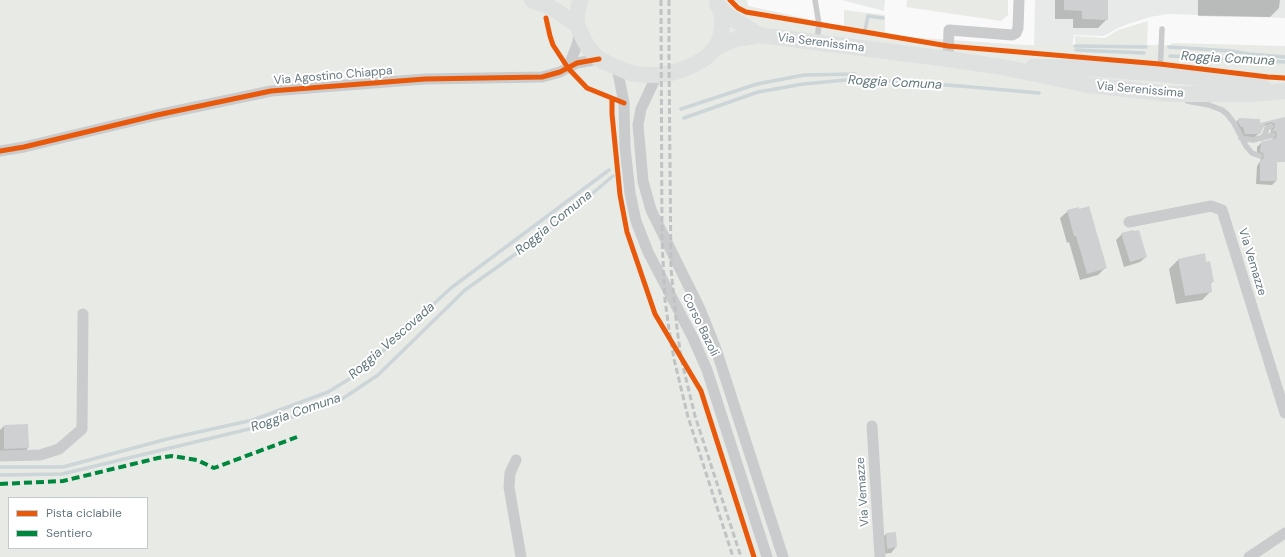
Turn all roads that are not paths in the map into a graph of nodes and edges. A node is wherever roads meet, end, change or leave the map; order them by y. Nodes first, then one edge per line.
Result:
1 (532, 0) edge
2 (580, 0) edge
3 (815, 0) edge
4 (1019, 0) edge
5 (717, 3) edge
6 (578, 29) junction
7 (1162, 29) dead end
8 (759, 35) junction
9 (817, 42) junction
10 (715, 48) junction
11 (599, 58) junction
12 (948, 59) junction
13 (1002, 67) junction
14 (568, 68) junction
15 (618, 68) junction
16 (1160, 74) junction
17 (657, 75) junction
18 (1088, 85) junction
19 (1283, 91) edge
20 (1171, 94) junction
21 (1271, 126) dead end
22 (1273, 135) dead end
23 (1241, 138) junction
24 (1261, 138) junction
25 (0, 151) edge
26 (1260, 156) dead end
27 (1129, 222) dead end
28 (83, 314) dead end
29 (1285, 413) edge
30 (872, 426) dead end
31 (0, 456) edge
32 (516, 460) dead end
33 (1285, 533) edge
34 (521, 557) edge
35 (766, 557) edge
36 (783, 557) edge
37 (880, 557) edge
38 (1249, 557) edge

1 - 6 main road, Via Serenissima
2 - 6 main road
3 - 9 lane
4 - 12 street
5 - 8 main road, Via Serenissima
5 - 10 main road, Via Serenissima
6 - 11 main road, Via Serenissima
6 - 14 street
7 - 16 lane
8 - 9 main road, Via Serenissima
8 - 10 main road, Via Serenissima
9 - 12 main road, Via Serenissima
10 - 17 main road, Via Serenissima
11 - 14 street, Via Agostino Chiappa
11 - 15 main road, Via Serenissima
12 - 13 main road, Via Serenissima
13 - 16 main road, Via Serenissima
13 - 18 main road, Via Serenissima
14 - 25 street, Via Agostino Chiappa
15 - 17 main road, Via Serenissima
15 - 35 street, Corso Bazoli
16 - 18 main road
16 - 19 main road, Via Serenissima
17 - 36 street, Corso Bazoli
18 - 20 main road, Via Serenissima
19 - 20 main road, Via Serenissima
20 - 23 lane
21 - 24 lane
22 - 24 lane
23 - 24 lane
23 - 26 lane
27 - 29 street, Via Vemazze
28 - 31 street
30 - 37 street, Via Vemazze
32 - 34 street
33 - 38 street

